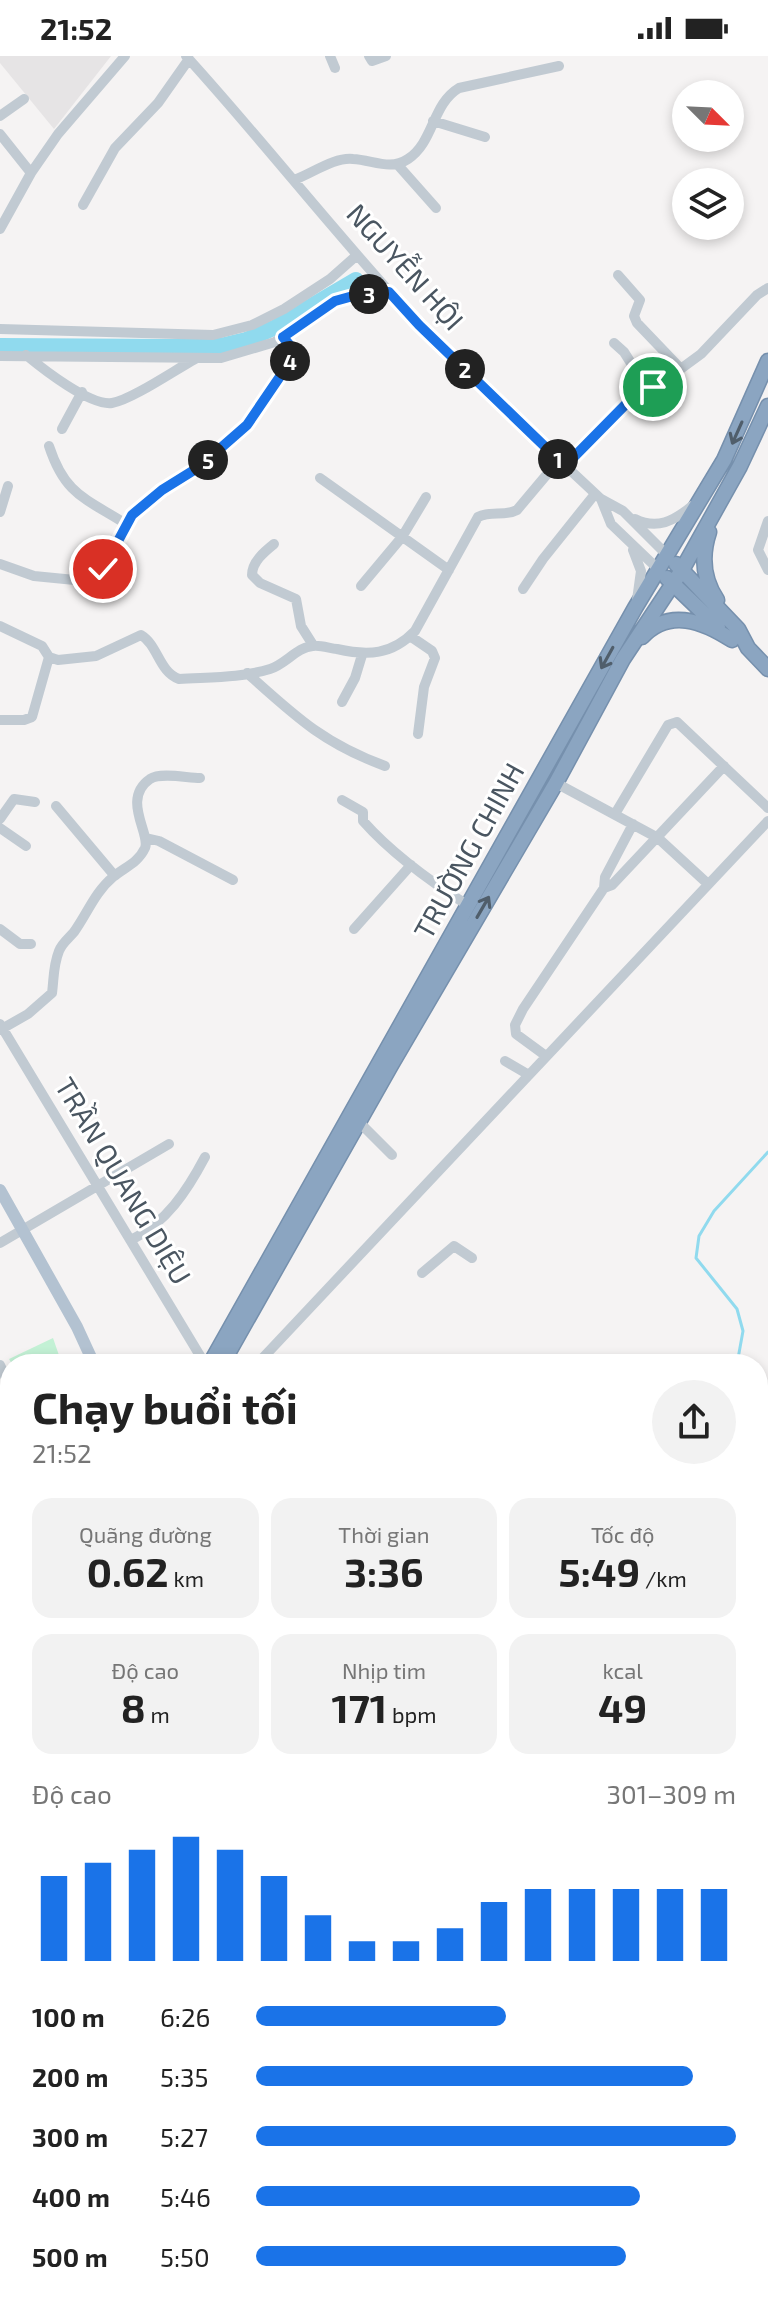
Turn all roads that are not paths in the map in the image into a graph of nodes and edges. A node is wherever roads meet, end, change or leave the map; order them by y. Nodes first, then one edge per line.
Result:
1 (125, 56) edge
2 (330, 56) edge
3 (369, 56) edge
4 (386, 56) edge
5 (187, 58) edge
6 (559, 66) dead end
7 (335, 68) dead end
8 (24, 99) dead end
9 (0, 116) edge
10 (433, 121) junction
11 (0, 134) edge
12 (485, 137) dead end
13 (397, 164) junction
14 (31, 173) junction
15 (294, 180) junction
16 (83, 205) dead end
17 (436, 208) dead end
18 (1, 226) edge
19 (356, 256) junction
20 (618, 275) dead end
21 (768, 288) edge
22 (389, 292) junction
23 (0, 329) edge
24 (283, 337) junction
25 (614, 343) dead end
26 (26, 355) junction
27 (0, 356) edge
28 (197, 358) junction
29 (768, 361) edge
30 (681, 369) junction
31 (653, 387) junction
32 (82, 392) junction
33 (768, 406) edge
34 (62, 429) dead end
35 (49, 446) dead end
36 (562, 463) junction
37 (320, 478) dead end
38 (8, 486) dead end
39 (426, 497) dead end
40 (598, 497) junction
41 (703, 498) junction
42 (718, 504) junction
43 (623, 511) junction
44 (0, 512) edge
45 (768, 521) edge
46 (126, 524) junction
47 (402, 537) junction
48 (629, 541) junction
49 (274, 544) dead end
50 (667, 555) junction
51 (0, 564) edge
52 (658, 569) junction
53 (449, 570) junction
54 (682, 570) junction
55 (768, 570) edge
56 (673, 583) junction
57 (361, 586) dead end
58 (523, 589) dead end
59 (635, 608) junction
60 (0, 626) edge
61 (735, 635) junction
62 (410, 636) junction
63 (313, 645) junction
64 (362, 655) junction
65 (49, 657) junction
66 (623, 659) junction
67 (768, 669) edge
68 (247, 673) junction
69 (342, 702) dead end
70 (0, 720) edge
71 (418, 734) dead end
72 (385, 766) dead end
73 (724, 766) junction
74 (200, 778) dead end
75 (556, 783) junction
76 (342, 800) dead end
77 (35, 802) dead end
78 (56, 806) dead end
79 (768, 808) edge
80 (615, 814) junction
81 (0, 819) edge
82 (768, 821) edge
83 (633, 824) junction
84 (0, 828) edge
85 (146, 838) junction
86 (658, 838) junction
87 (26, 846) dead end
88 (411, 865) junction
89 (114, 875) junction
90 (233, 880) dead end
91 (708, 884) junction
92 (604, 888) junction
93 (469, 906) junction
94 (0, 929) edge
95 (354, 929) dead end
96 (31, 944) dead end
97 (1, 1028) edge
98 (546, 1056) junction
99 (505, 1061) dead end
100 (529, 1075) junction
101 (359, 1122) junction
102 (169, 1144) dead end
103 (392, 1155) dead end
104 (205, 1157) dead end
105 (98, 1186) junction
106 (0, 1190) edge
107 (23, 1228) junction
108 (131, 1240) junction
109 (0, 1243) edge
110 (472, 1258) dead end
111 (422, 1273) dead end
112 (89, 1354) edge
113 (202, 1354) edge
114 (214, 1354) edge
115 (228, 1354) edge
116 (267, 1354) edge

1 - 14 street
2 - 7 street
3 - 4 street
5 - 15 street, NGUYỄN HỘI
5 - 16 street
6 - 10 street
8 - 9 street
10 - 12 street
10 - 13 street
11 - 14 street
13 - 15 street
13 - 17 street
14 - 18 street
15 - 19 street, NGUYỄN HỘI
19 - 22 street, NGUYỄN HỘI
19 - 23 street
20 - 30 street
21 - 30 street
22 - 24 street
22 - 36 street, NGUYỄN HỘI
24 - 28 street
24 - 46 street
25 - 31 street
26 - 27 street
26 - 28 street
26 - 32 street
28 - 32 street
29 -> 41 highway, TRƯỜNG CHINH
30 - 31 street
31 - 36 street
32 - 34 street
33 - 42 highway, TRƯỜNG CHINH
35 - 46 street
36 - 40 street, NGUYỄN HỘI
36 - 53 street
37 - 47 street
38 - 44 street
39 - 47 street
40 - 43 street, NGUYỄN HỘI
40 - 48 street, NGUYỄN HỘI
40 - 58 street
41 - 43 street
41 - 50 highway, TRƯỜNG CHINH
42 - 54 highway, TRƯỜNG CHINH
42 - 61 highway
43 - 50 street, NGUYỄN HỘI
45 - 55 street
46 - 51 street
47 - 53 street
47 - 57 street
48 - 52 street, NGUYỄN HỘI
48 - 59 street
49 - 63 street
50 - 52 highway, TRƯỜNG CHINH
50 - 54 highway, NGUYỄN HỘI
52 - 56 highway, NGUYỄN HỘI
52 - 59 highway, TRƯỜNG CHINH
53 - 62 street
54 - 56 highway, TRƯỜNG CHINH
54 - 61 highway, NGUYỄN HỘI
56 - 61 highway, NGUYỄN HỘI
56 - 66 highway, TRƯỜNG CHINH
59 -> 93 highway, TRƯỜNG CHINH
60 - 65 street
61 - 66 highway
61 - 67 highway, NGUYỄN HỘI
62 - 64 street
62 - 71 street
63 - 64 street
63 - 68 street
64 - 69 street
65 - 68 street
65 - 70 street
66 - 75 highway, TRƯỜNG CHINH
68 - 72 street
73 - 79 street
73 - 80 street
73 - 86 street
74 - 85 street
75 - 80 street
101 -> 75 highway, TRƯỜNG CHINH
76 - 88 street
77 - 81 street
78 - 89 street
80 - 83 street
82 - 91 street
83 - 86 street
83 - 92 street
84 - 87 street
85 - 89 street
85 - 90 street
86 - 91 street
86 - 92 street
88 - 93 street
88 - 95 street
89 - 97 street
91 - 98 street
92 - 98 street
93 - 114 highway, TRƯỜNG CHINH
94 - 96 street
97 - 105 street, TRẦN QUANG DIỆU
98 - 100 street
99 - 100 street
100 - 116 street
101 - 103 street
101 - 115 highway, TRƯỜNG CHINH
102 - 105 street
104 - 108 street
105 - 107 street
105 - 108 street, TRẦN QUANG DIỆU
106 - 107 main road
107 - 109 street
107 - 112 main road
108 - 113 street, TRẦN QUANG DIỆU
110 - 111 street

